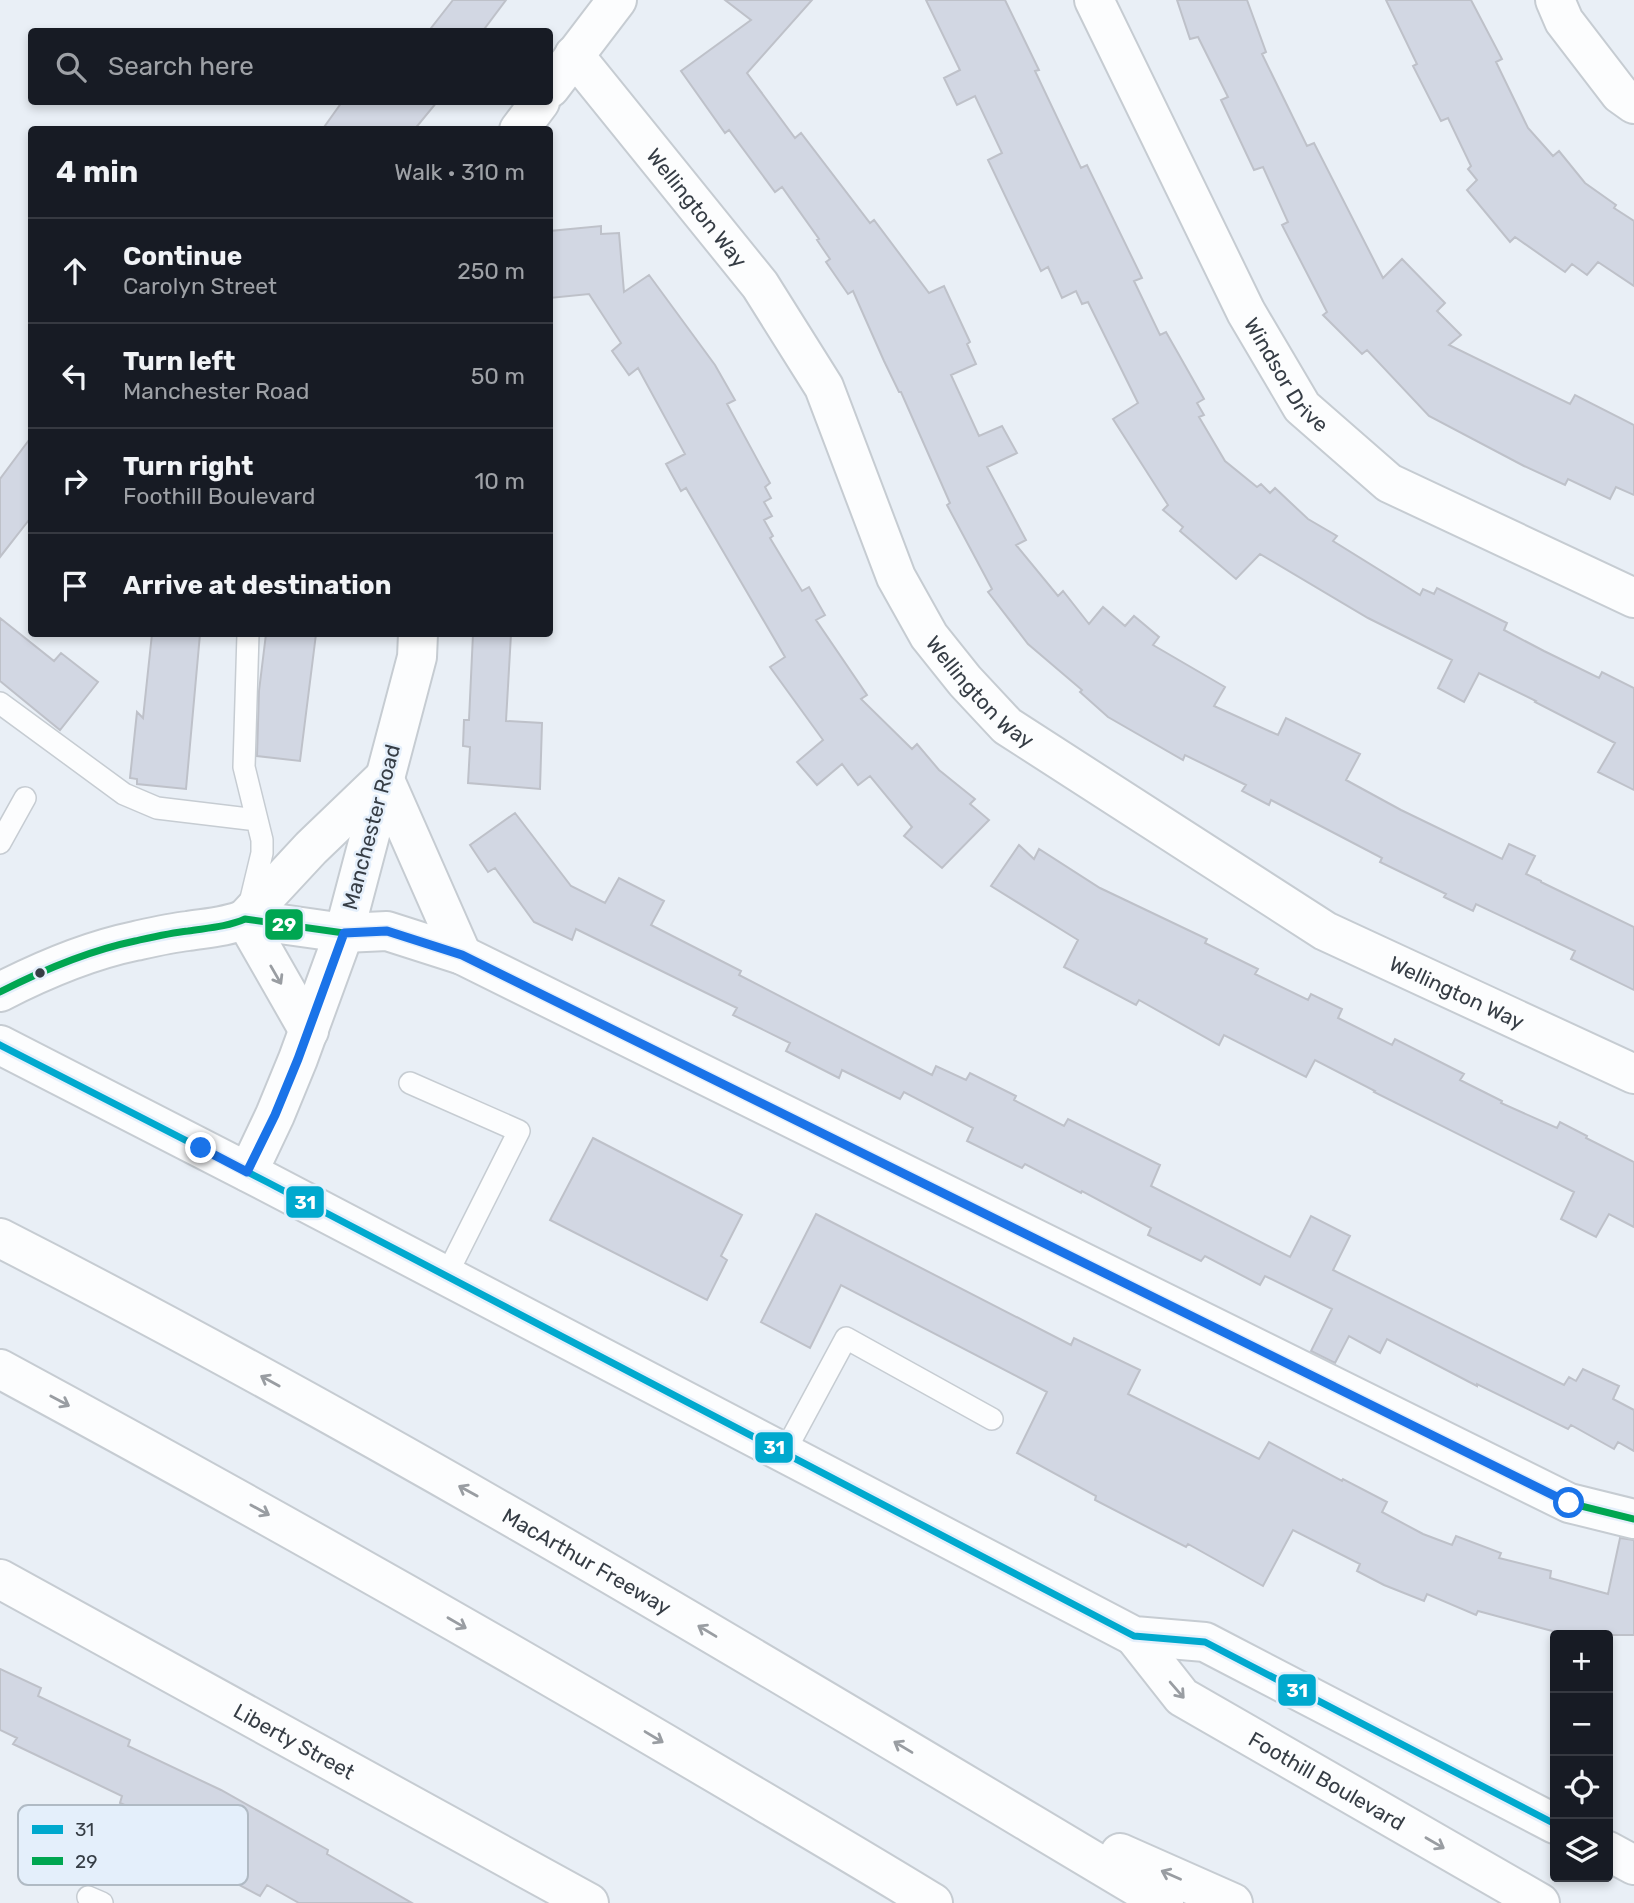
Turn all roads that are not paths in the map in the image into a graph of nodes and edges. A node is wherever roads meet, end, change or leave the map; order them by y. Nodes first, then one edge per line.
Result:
1 (617, 0) edge
2 (1094, 0) edge
3 (1555, 0) edge
4 (574, 55) junction
5 (553, 84) edge
6 (1634, 104) edge
7 (538, 105) edge
8 (522, 126) edge
9 (1634, 598) edge
10 (248, 637) edge
11 (418, 637) edge
12 (0, 703) edge
13 (384, 778) junction
14 (25, 798) dead end
15 (257, 820) junction
16 (0, 843) edge
17 (245, 919) junction
18 (344, 933) junction
19 (462, 955) junction
20 (0, 992) edge
21 (309, 1031) junction
22 (0, 1045) edge
23 (1634, 1074) edge
24 (410, 1083) dead end
25 (247, 1172) junction
26 (0, 1238) edge
27 (446, 1276) junction
28 (0, 1368) edge
29 (992, 1419) dead end
30 (784, 1453) junction
31 (1634, 1519) edge
32 (0, 1579) edge
33 (1134, 1636) junction
34 (961, 1782) junction
35 (1550, 1821) edge
36 (1613, 1854) edge
37 (1634, 1865) edge
38 (589, 1903) edge
39 (933, 1903) edge
40 (1164, 1903) edge
41 (1233, 1903) edge
42 (1540, 1903) edge

1 - 4 main road
2 - 9 main road, Windsor Drive
3 - 6 main road
4 - 5 main road
4 - 23 main road, Wellington Way
7 - 8 main road
10 - 15 lane
11 - 13 main road, Manchester Road
12 - 15 lane
13 - 17 main road
13 - 18 main road, Manchester Road
13 - 19 main road
14 - 16 lane
15 - 17 lane
17 - 18 main road
17 - 20 main road
17 -> 21 main road
18 - 19 main road
18 - 21 main road, Manchester Road
19 - 31 main road
21 - 25 main road, Manchester Road
22 - 25 main road, Foothill Boulevard
24 - 27 lane
25 - 27 main road, Foothill Boulevard
34 -> 26 main road, MacArthur Freeway
27 - 30 main road, Foothill Boulevard
28 -> 39 main road
29 - 30 lane
30 - 33 main road, Foothill Boulevard
32 - 38 main road, Liberty Street
33 - 35 main road, Foothill Boulevard
33 -> 42 main road, Foothill Boulevard
34 - 40 main road, MacArthur Freeway
41 -> 34 main road
36 - 37 main road

